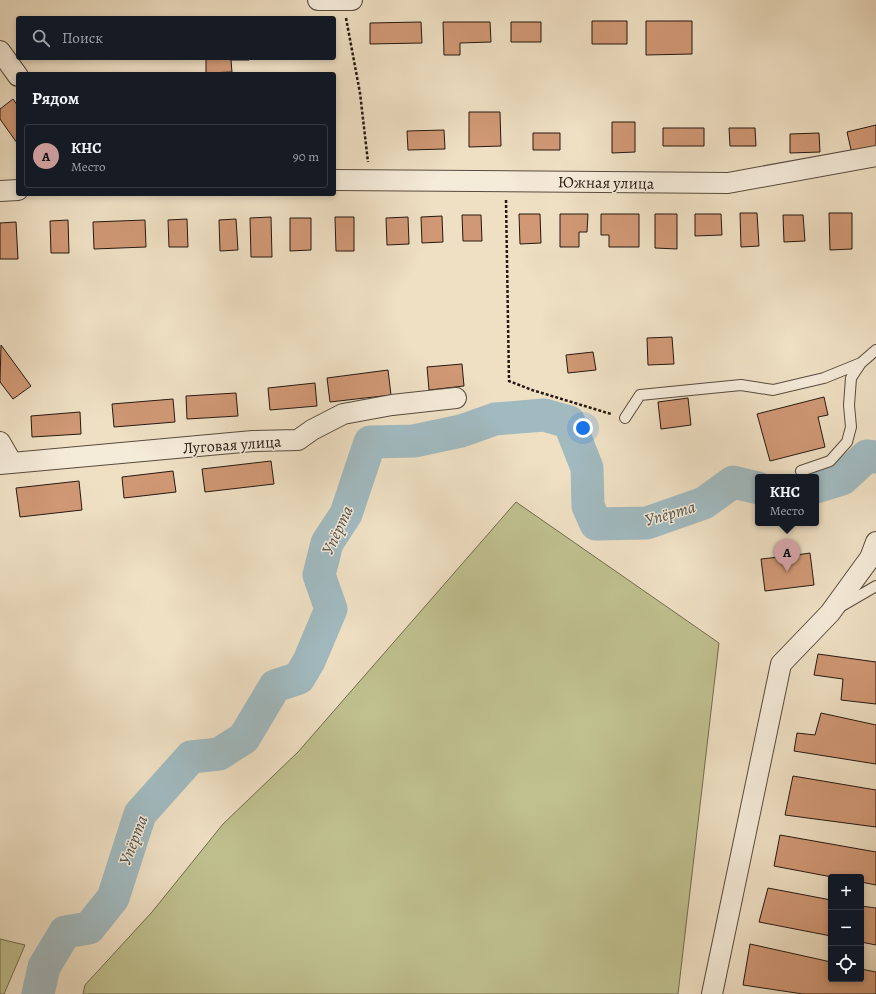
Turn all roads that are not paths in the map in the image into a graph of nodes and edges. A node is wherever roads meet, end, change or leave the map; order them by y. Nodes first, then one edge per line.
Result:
1 (318, 0) edge
2 (343, 0) edge
3 (352, 0) edge
4 (0, 51) edge
5 (16, 73) edge
6 (876, 156) edge
7 (336, 180) edge
8 (16, 190) edge
9 (0, 191) edge
10 (876, 350) edge
11 (861, 363) junction
12 (456, 398) dead end
13 (625, 418) road end
14 (0, 442) edge
15 (6, 463) edge
16 (801, 471) dead end
17 (876, 542) edge
18 (876, 586) edge
19 (830, 613) junction
20 (712, 994) edge

1 - 2 street
2 - 3 street
4 - 5 street
6 - 7 street, Южная улица
8 - 9 street
10 - 11 lane
11 - 13 lane
11 - 16 lane
12 - 15 street, Луговая улица
14 - 15 street
17 - 19 street
18 - 19 lane
19 - 20 street

